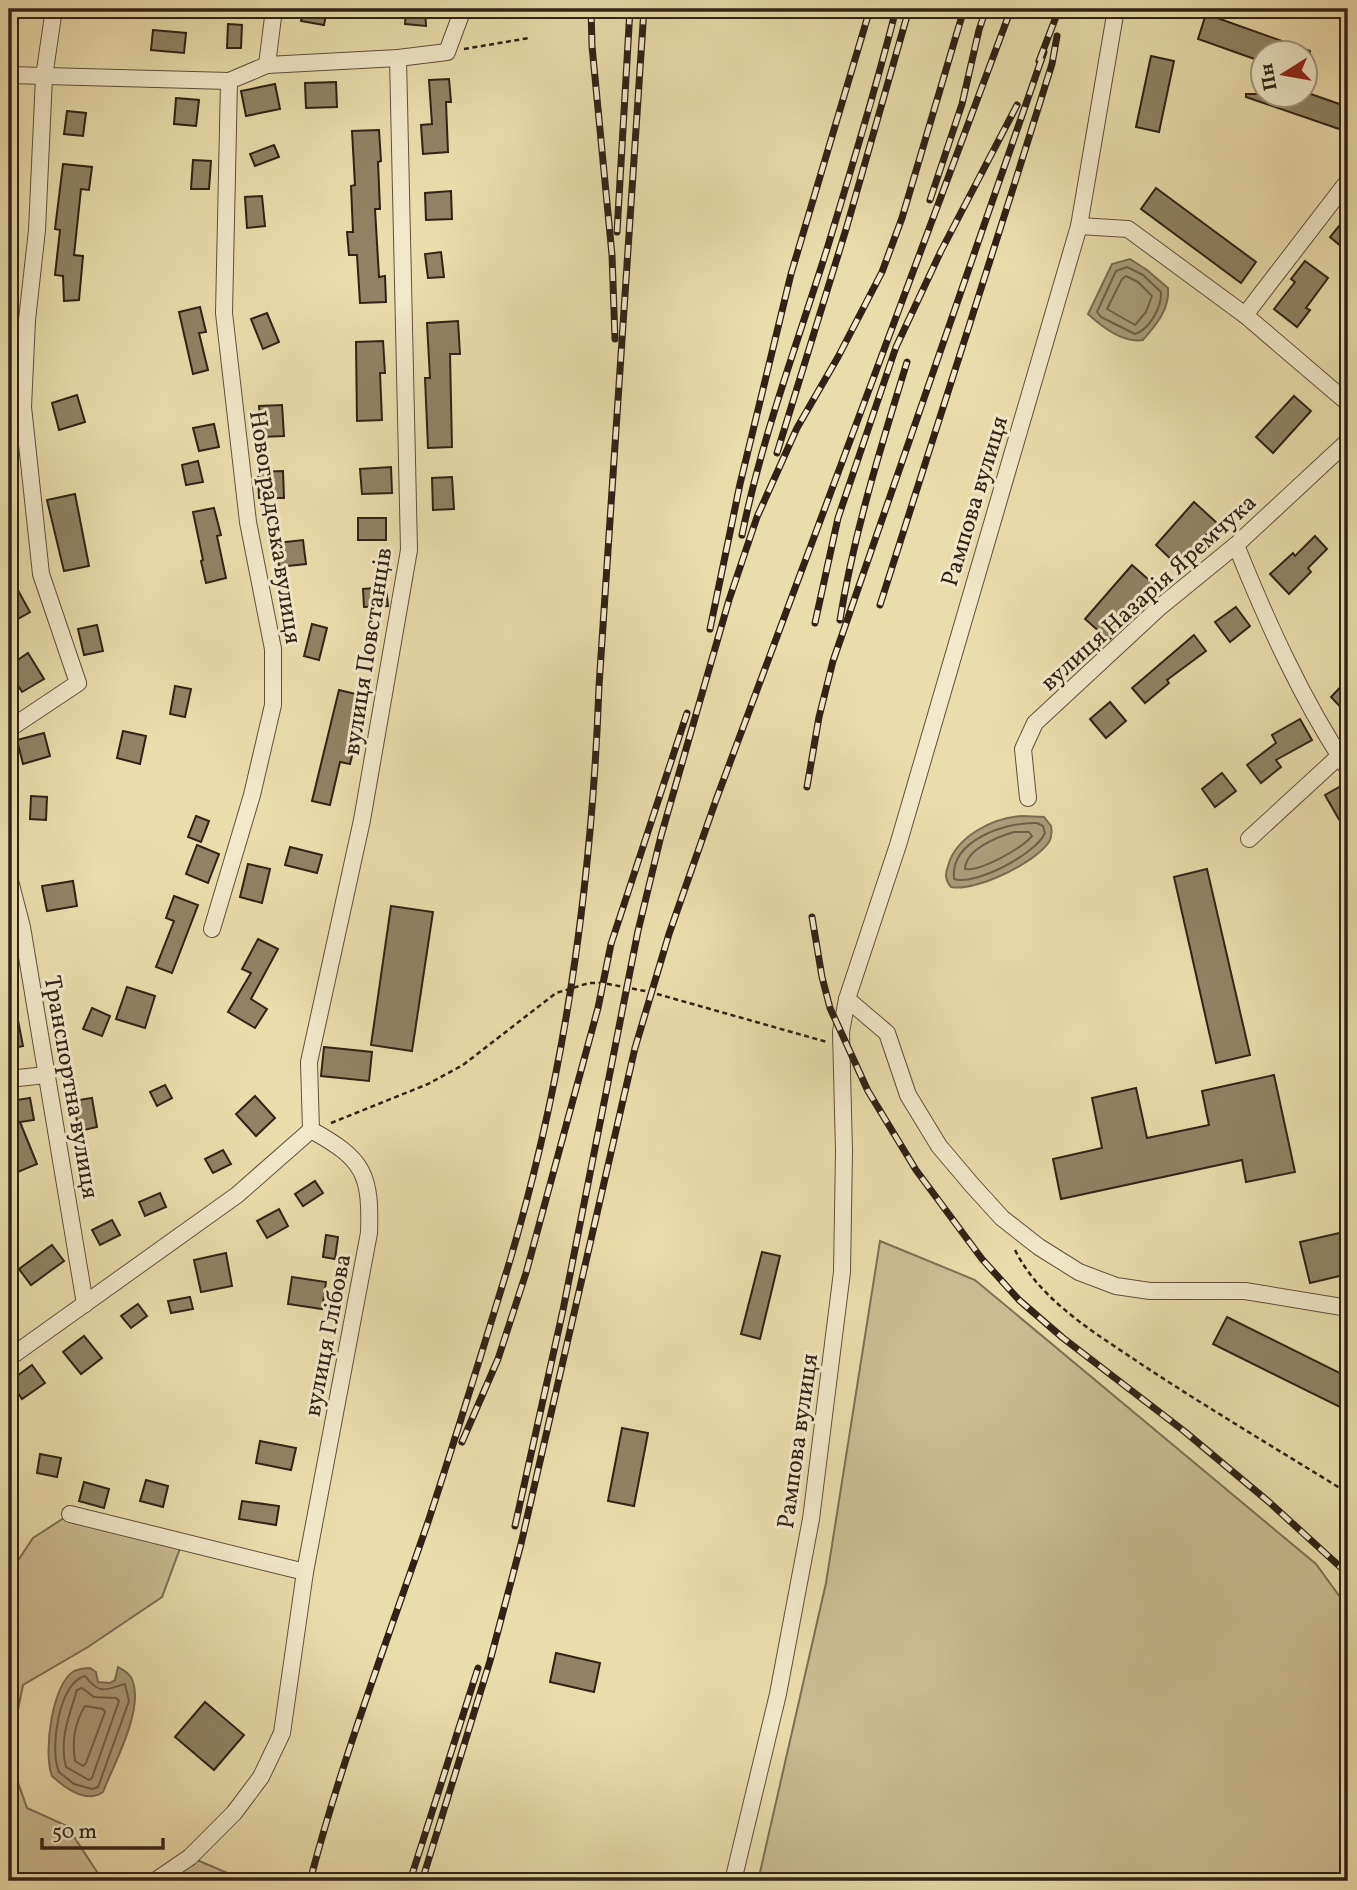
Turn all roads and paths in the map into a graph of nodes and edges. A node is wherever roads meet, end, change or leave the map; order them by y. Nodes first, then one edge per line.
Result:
1 (54, 9) edge
2 (274, 9) edge
3 (463, 9) edge
4 (1116, 9) edge
5 (529, 38) dead end
6 (447, 52) junction
7 (398, 58) junction
8 (267, 65) junction
9 (9, 75) edge
10 (44, 77) junction
11 (229, 81) junction
12 (1348, 181) edge
13 (1079, 226) junction
14 (1245, 315) junction
15 (1348, 403) edge
16 (1348, 441) edge
17 (1236, 545) junction
18 (9, 729) edge
19 (1345, 758) edge
20 (1028, 798) dead end
21 (1249, 839) dead end
22 (9, 877) edge
23 (212, 929) dead end
24 (847, 999) junction
25 (841, 1032) junction
26 (47, 1075) junction
27 (9, 1079) edge
28 (311, 1130) junction
29 (1002, 1218) junction
30 (85, 1304) junction
31 (1348, 1308) edge
32 (9, 1358) edge
33 (1348, 1493) edge
34 (70, 1514) dead end
35 (306, 1572) junction
36 (155, 1881) edge
37 (733, 1881) edge

1 - 10 street
2 - 8 street
3 - 6 street
4 - 13 street, Рампова вулиця
5 - 6 path
6 - 7 street
7 - 8 street
7 - 28 street, вулиця Повстанців
8 - 11 street
9 - 10 street
10 - 11 street
10 - 18 street
11 - 23 street, Новоградська вулиця
12 - 14 street
13 - 14 street
13 - 24 street, Рампова вулиця
14 - 15 street
16 - 17 street, вулиця Назарія Яремчука
17 - 19 street
17 - 20 street, вулиця Назарія Яремчука
19 - 21 street
22 - 26 street, Транспортна вулиця
24 - 25 street, Рампова вулиця
24 - 29 street
25 - 28 path
25 - 37 street, Рампова вулиця
26 - 27 street
26 - 30 street, Транспортна вулиця
28 - 30 street
28 - 35 street, вулиця Глібова
29 - 31 street
29 - 33 path
30 - 32 street
34 - 35 street
35 - 36 street, вулиця Глібова

